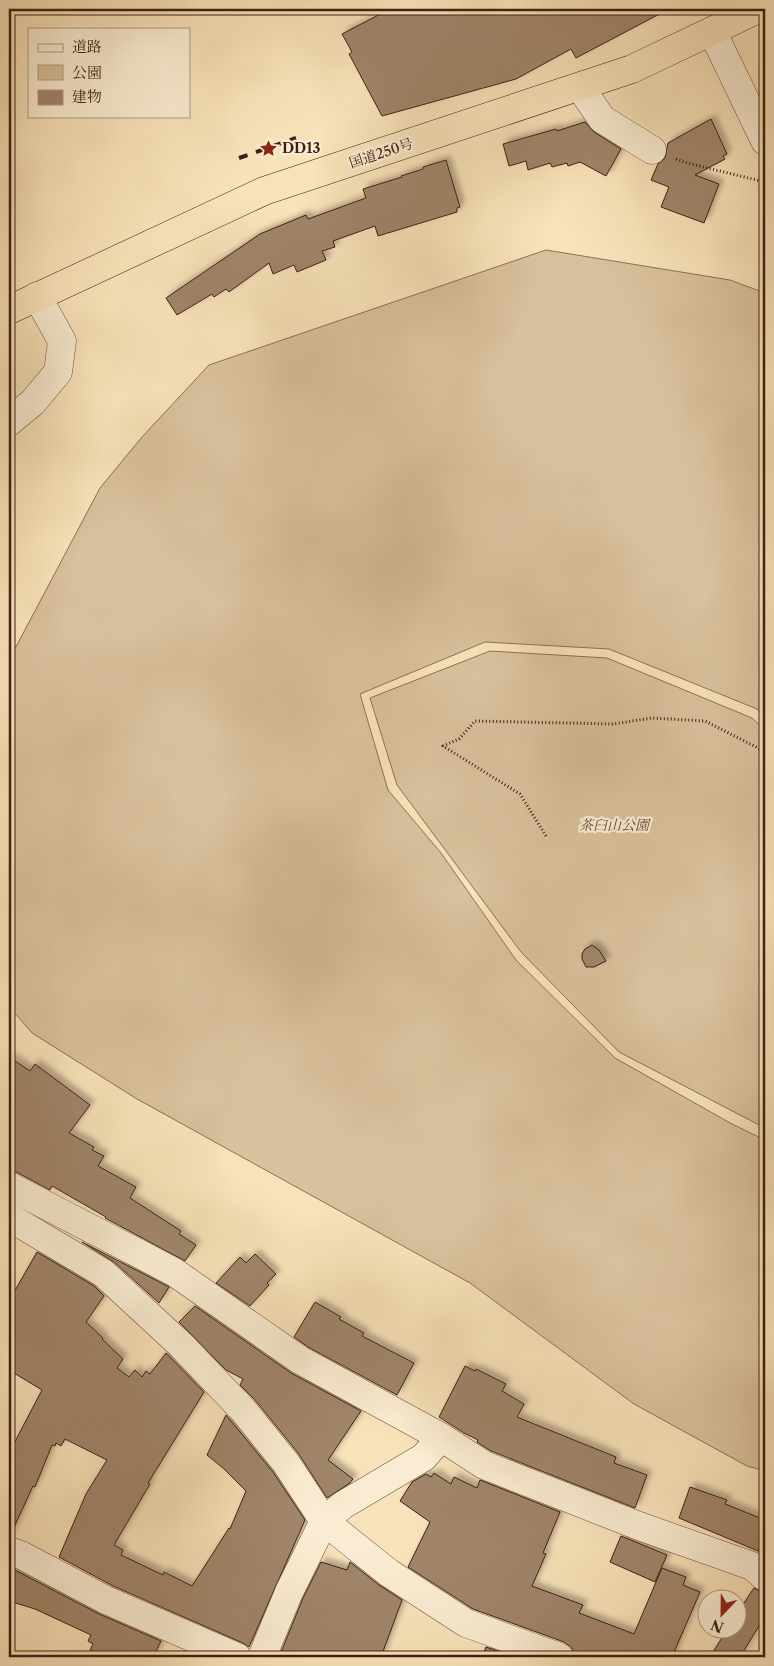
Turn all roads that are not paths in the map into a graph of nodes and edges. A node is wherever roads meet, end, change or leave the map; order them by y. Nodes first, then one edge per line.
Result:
1 (758, 9) edge
2 (712, 31) junction
3 (580, 86) junction
4 (765, 141) edge
5 (652, 150) road end
6 (37, 296) junction
7 (9, 310) edge
8 (9, 422) edge
9 (9, 1186) edge
10 (9, 1217) edge
11 (440, 1437) junction
12 (324, 1521) junction
13 (9, 1551) edge
14 (765, 1577) edge
15 (237, 1657) edge
16 (262, 1657) edge
17 (559, 1657) edge

1 - 2 highway, 国道250号
2 - 3 highway, 国道250号
2 - 4 street
3 - 5 street
3 - 6 highway, 国道250号
6 - 7 highway, 国道250号
6 - 8 street
9 - 11 street
10 - 12 street
11 - 12 street
11 - 14 street
12 - 16 street
12 - 17 street
13 - 15 street

